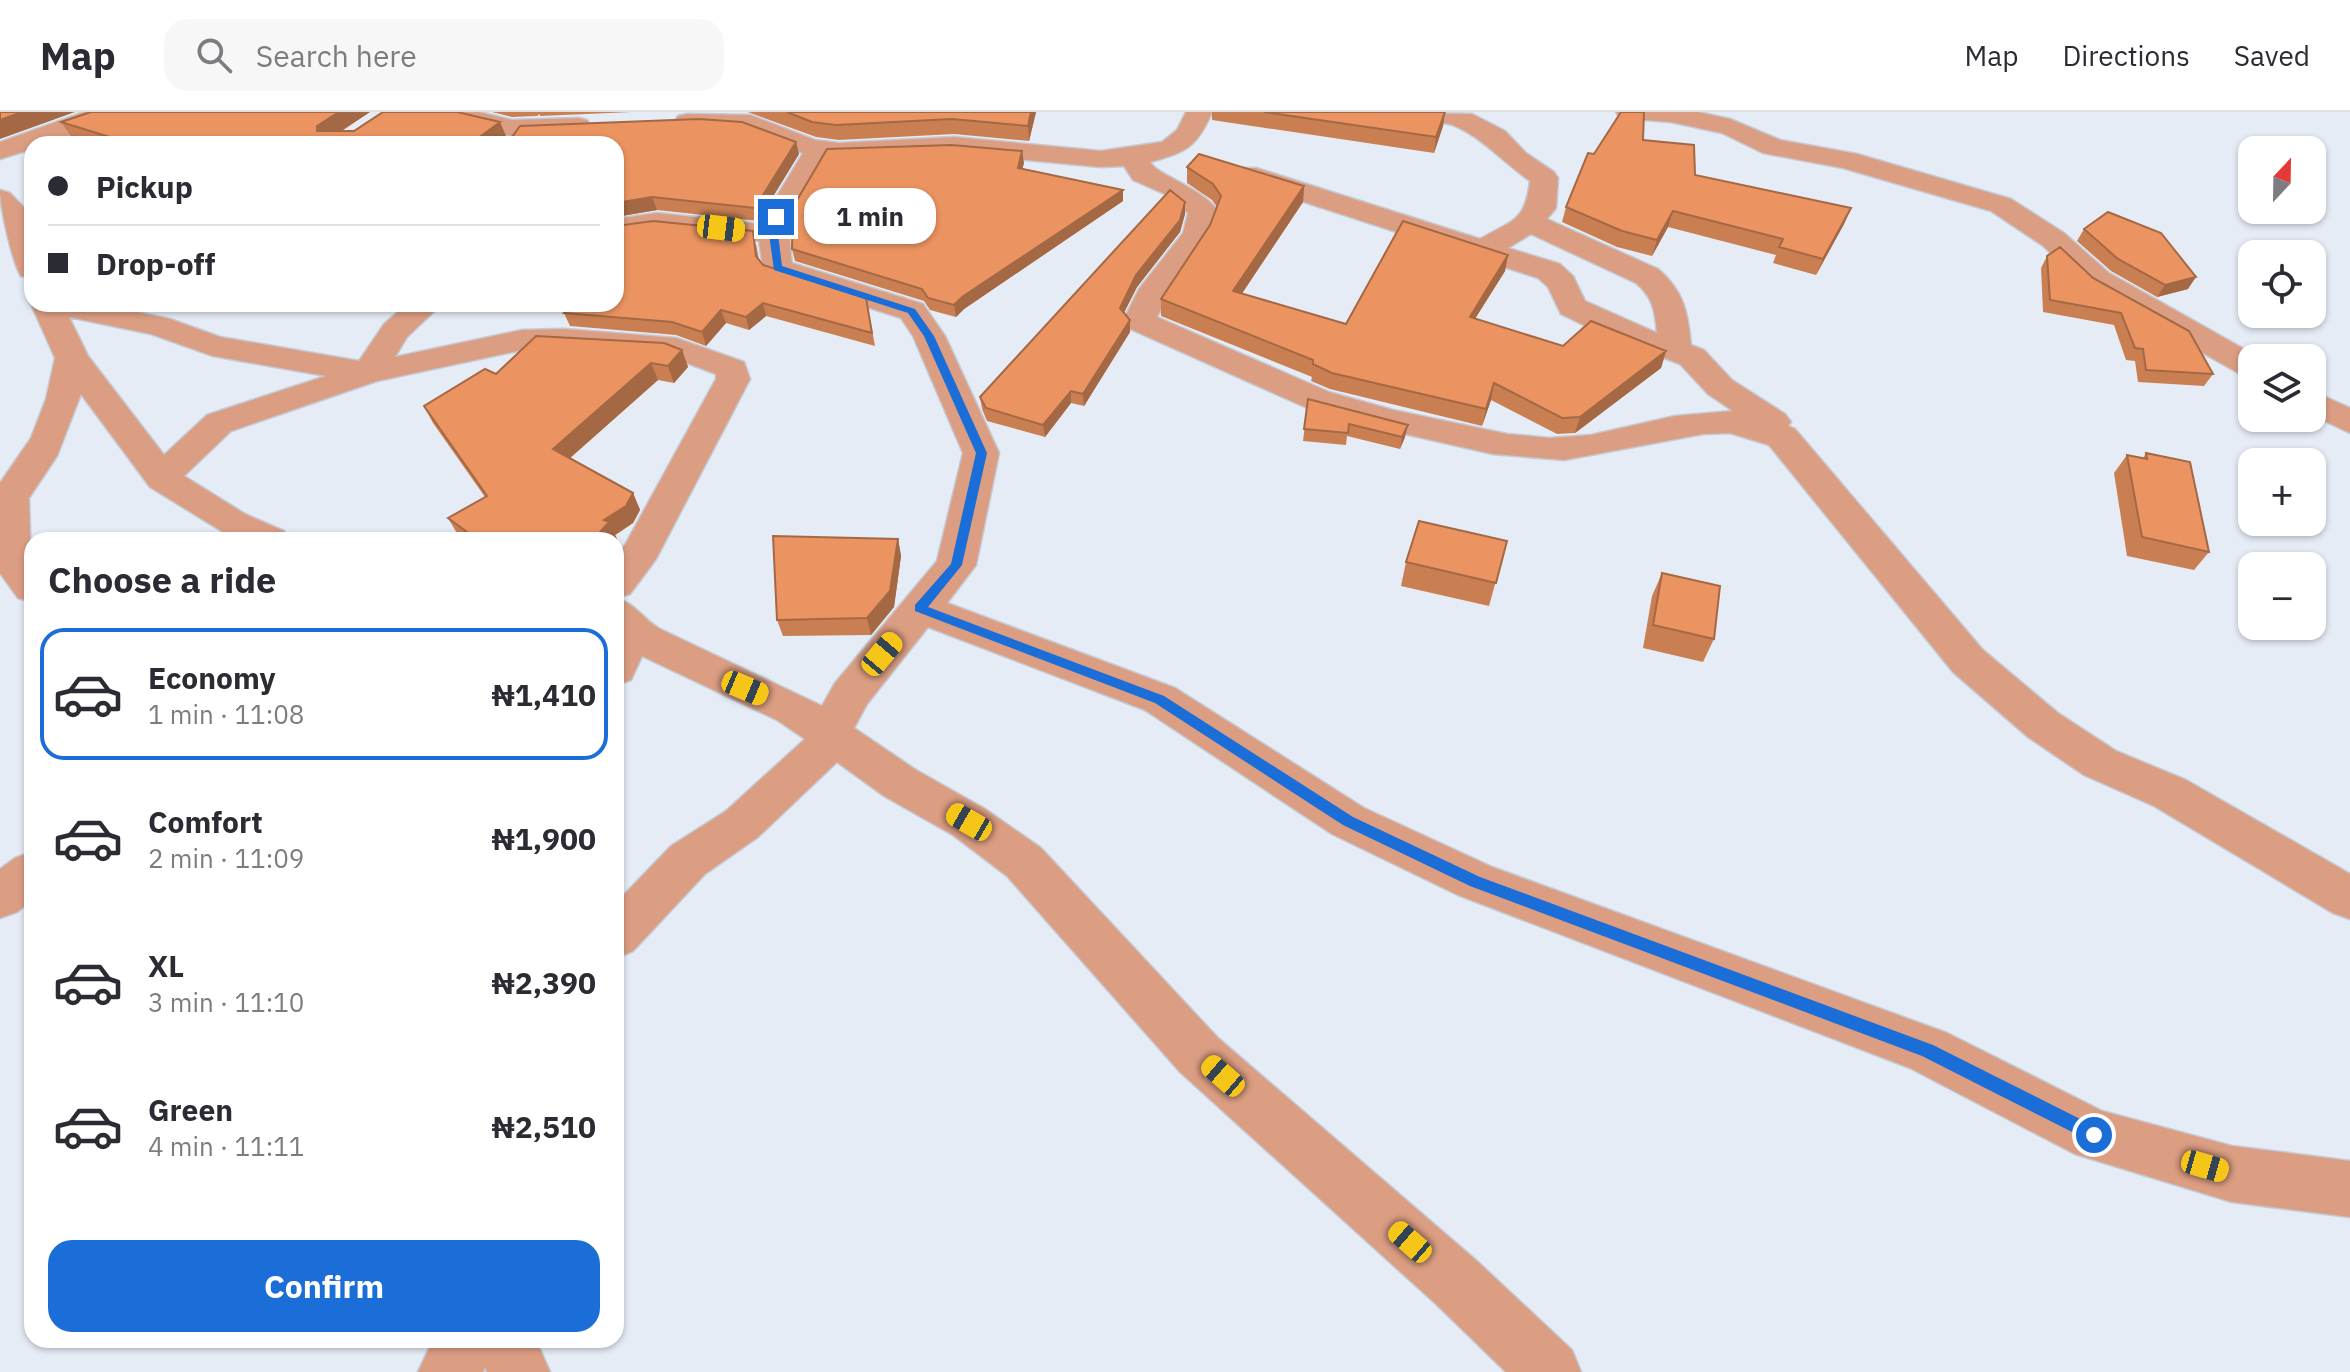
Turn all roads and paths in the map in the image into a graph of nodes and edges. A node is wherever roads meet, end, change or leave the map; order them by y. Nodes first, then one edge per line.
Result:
1 (109, 112) edge
2 (447, 112) edge
3 (1199, 112) edge
4 (1312, 112) edge
5 (1629, 112) edge
6 (750, 118) edge
7 (654, 124) edge
8 (598, 125) edge
9 (58, 129) edge
10 (24, 142) edge
11 (820, 148) junction
12 (0, 151) edge
13 (1133, 156) junction
14 (1196, 158) junction
15 (7, 191) edge
16 (1530, 222) junction
17 (24, 227) edge
18 (624, 227) edge
19 (773, 234) junction
20 (1484, 250) junction
21 (52, 312) edge
22 (90, 312) edge
23 (417, 312) edge
24 (1675, 352) junction
25 (72, 358) junction
26 (2238, 359) edge
27 (368, 373) junction
28 (2326, 409) edge
29 (2350, 422) edge
30 (1782, 437) junction
31 (162, 476) junction
32 (5, 500) edge
33 (252, 532) edge
34 (624, 570) edge
35 (24, 577) edge
36 (920, 608) junction
37 (624, 638) edge
38 (830, 733) junction
39 (24, 878) edge
40 (0, 897) edge
41 (2350, 898) edge
42 (624, 928) edge
43 (2350, 1189) edge
44 (462, 1348) edge
45 (508, 1348) edge
46 (449, 1372) edge
47 (519, 1372) edge
48 (1550, 1372) edge

1 - 9 street
2 - 8 street
3 - 14 street
4 - 16 street
5 - 26 street
6 - 7 street
6 - 11 street
10 - 12 street
11 - 13 street
11 - 19 street
13 - 14 street
13 - 30 street
14 - 20 street
15 - 17 street
16 - 20 street
16 - 24 street
18 - 19 street
19 - 36 street
20 - 24 street
21 - 25 street
22 - 27 street
23 - 27 street
24 - 30 street
25 - 31 street
25 - 32 street
27 - 31 street
27 - 34 street
28 - 29 street
30 - 41 street
31 - 33 street
32 - 35 street
36 - 38 street
36 - 43 street
37 - 38 street
38 - 42 street
38 - 48 street
39 - 40 street
44 - 46 street
45 - 47 street

